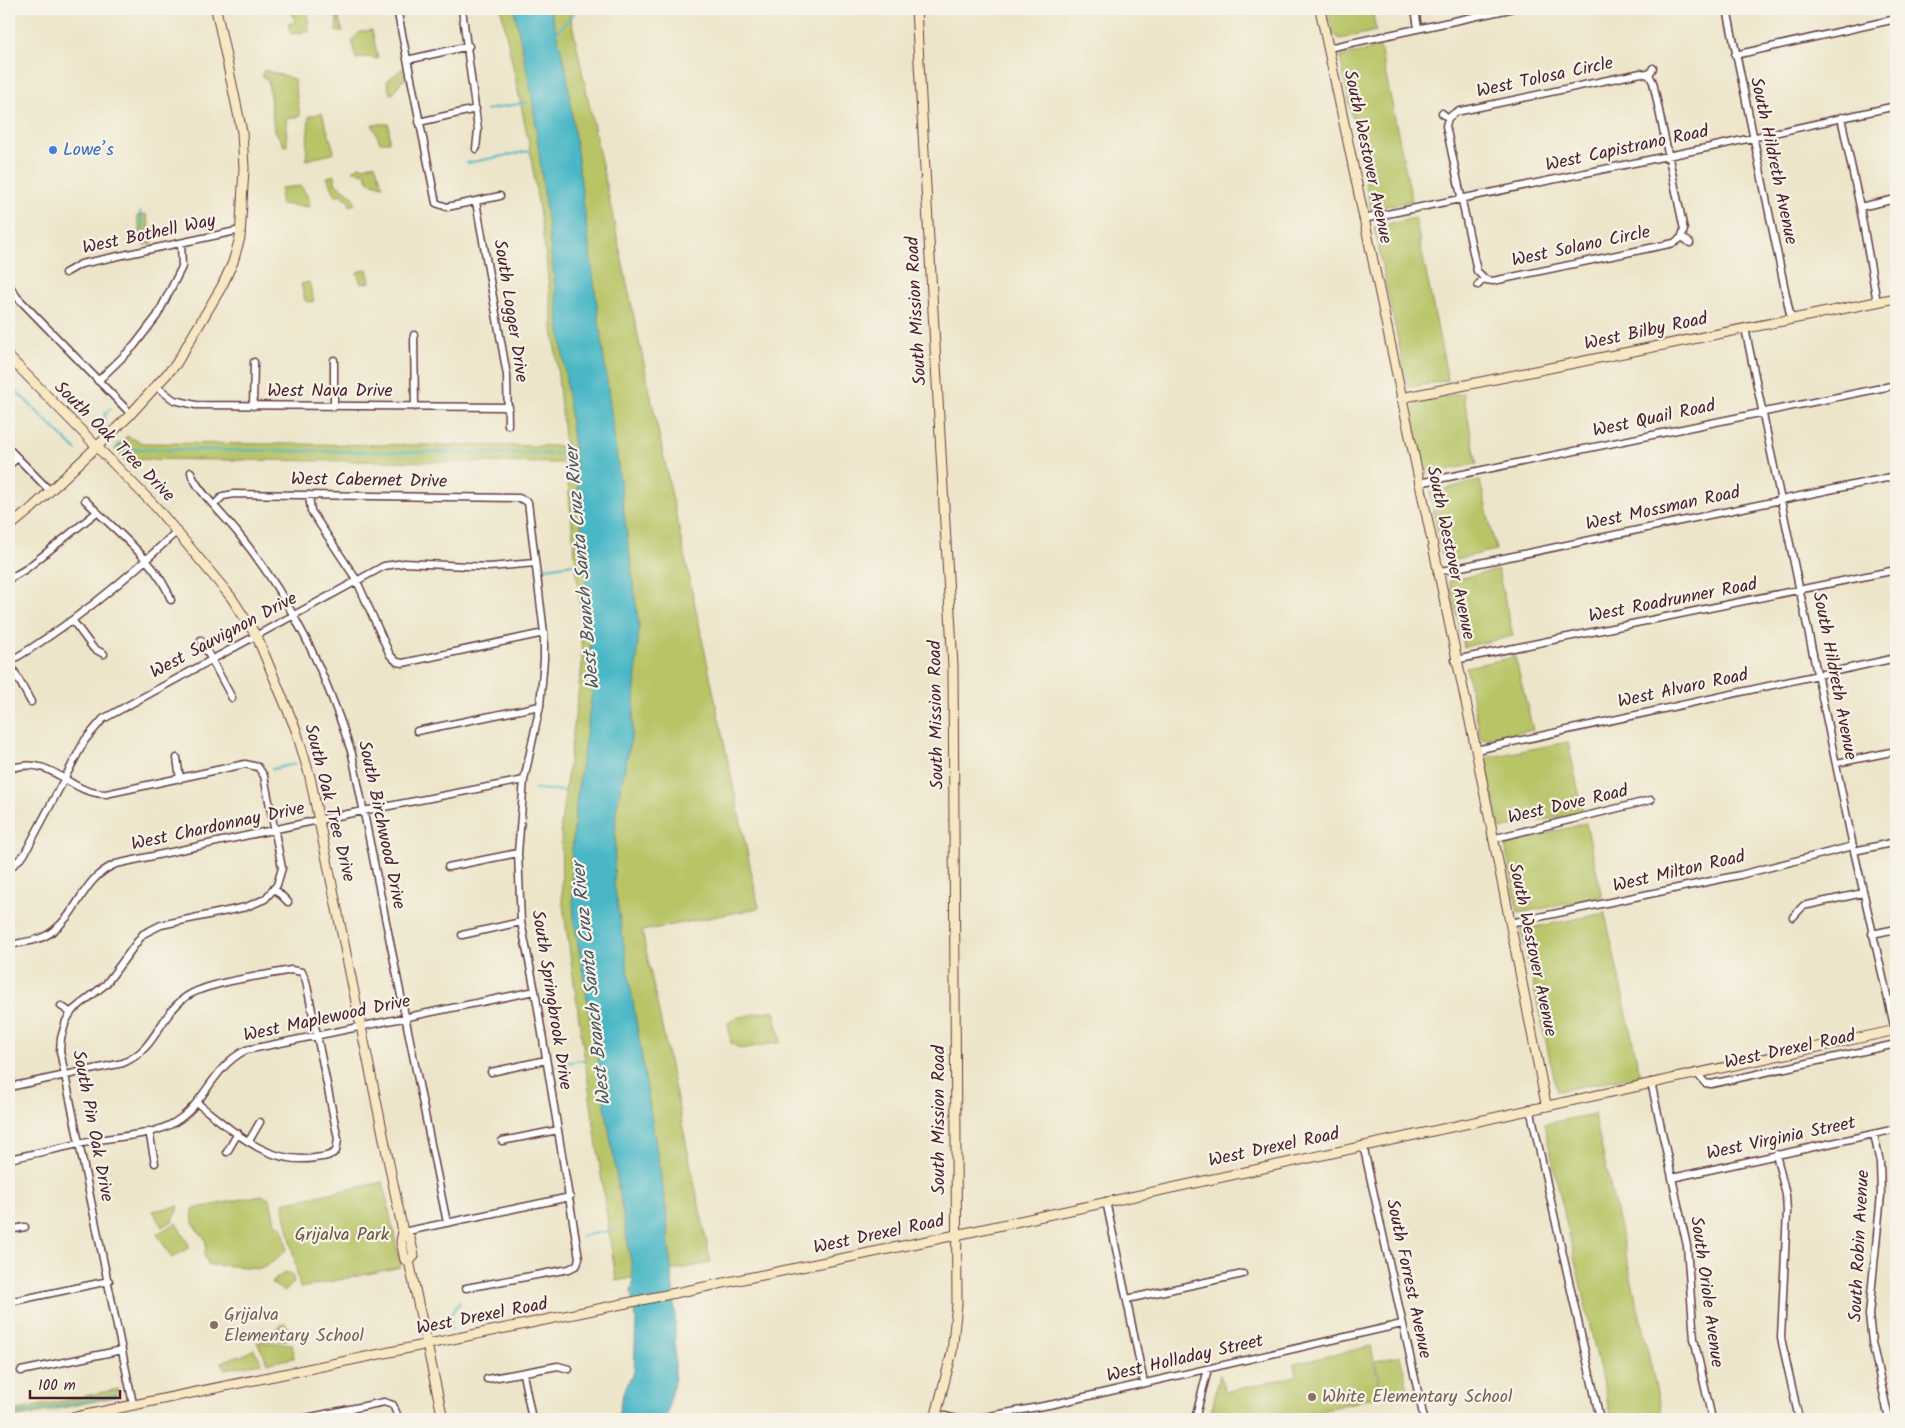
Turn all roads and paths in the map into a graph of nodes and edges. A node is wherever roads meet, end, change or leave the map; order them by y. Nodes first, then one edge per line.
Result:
1 (216, 9) edge
2 (397, 9) edge
3 (462, 9) edge
4 (916, 9) edge
5 (1320, 9) edge
6 (1415, 9) edge
7 (1510, 9) edge
8 (1727, 9) edge
9 (1896, 19) edge
10 (1418, 28) junction
11 (469, 46) junction
12 (1328, 48) junction
13 (1735, 55) junction
14 (407, 60) junction
15 (1653, 68) dead end
16 (1649, 75) junction
17 (1896, 106) edge
18 (476, 109) junction
19 (1442, 113) dead end
20 (1841, 117) junction
21 (1448, 118) junction
22 (419, 122) junction
23 (1754, 138) junction
24 (476, 149) dead end
25 (1668, 155) junction
26 (500, 196) dead end
27 (1462, 198) junction
28 (1896, 199) edge
29 (476, 202) junction
30 (1860, 206) junction
31 (1363, 220) junction
32 (241, 230) junction
33 (1682, 237) junction
34 (181, 243) junction
35 (1690, 243) dead end
36 (65, 273) dead end
37 (1484, 278) junction
38 (9, 285) edge
39 (1478, 285) dead end
40 (1896, 298) edge
41 (1877, 302) junction
42 (1791, 318) junction
43 (1745, 328) junction
44 (414, 334) dead end
45 (9, 357) edge
46 (334, 360) dead end
47 (254, 362) dead end
48 (98, 380) junction
49 (1896, 385) edge
50 (157, 387) junction
51 (1401, 398) junction
52 (253, 406) junction
53 (334, 407) junction
54 (415, 407) junction
55 (508, 407) junction
56 (1764, 412) junction
57 (131, 414) junction
58 (508, 425) dead end
59 (97, 446) junction
60 (9, 449) edge
61 (18, 458) junction
62 (9, 465) edge
63 (191, 472) dead end
64 (1896, 476) edge
65 (1419, 483) junction
66 (50, 491) junction
67 (309, 495) junction
68 (85, 500) dead end
69 (527, 500) joint
70 (1782, 500) junction
71 (214, 504) junction
72 (97, 512) junction
73 (9, 527) edge
74 (177, 531) junction
75 (146, 561) junction
76 (535, 563) junction
77 (1896, 570) edge
78 (1437, 572) junction
79 (9, 579) edge
80 (356, 579) junction
81 (1801, 590) junction
82 (171, 600) dead end
83 (294, 616) junction
84 (73, 621) junction
85 (544, 633) junction
86 (256, 637) junction
87 (202, 640) dead end
88 (104, 654) dead end
89 (1896, 658) edge
90 (212, 660) junction
91 (1455, 660) junction
92 (9, 662) edge
93 (1818, 675) junction
94 (232, 698) dead end
95 (31, 702) dead end
96 (540, 706) junction
97 (417, 731) dead end
98 (1476, 750) junction
99 (1896, 751) edge
100 (177, 758) dead end
101 (1837, 763) junction
102 (9, 769) edge
103 (64, 779) junction
104 (180, 779) junction
105 (524, 780) junction
106 (1651, 800) dead end
107 (364, 811) junction
108 (320, 821) junction
109 (275, 831) junction
110 (1492, 838) junction
111 (1896, 842) edge
112 (1853, 848) junction
113 (518, 853) junction
114 (448, 867) dead end
115 (9, 870) edge
116 (274, 888) junction
117 (1863, 893) junction
118 (288, 902) dead end
119 (1793, 917) dead end
120 (521, 922) junction
121 (1510, 923) junction
122 (1896, 929) edge
123 (1872, 934) junction
124 (462, 935) dead end
125 (9, 945) edge
126 (535, 991) junction
127 (61, 1006) dead end
128 (71, 1013) junction
129 (406, 1016) junction
130 (362, 1026) junction
131 (1895, 1030) edge
132 (316, 1036) junction
133 (1896, 1044) edge
134 (546, 1060) junction
135 (491, 1072) dead end
136 (1696, 1072) junction
137 (65, 1076) junction
138 (1651, 1082) junction
139 (9, 1087) edge
140 (197, 1103) junction
141 (1546, 1104) junction
142 (1530, 1108) junction
143 (260, 1122) dead end
144 (1896, 1129) edge
145 (558, 1130) junction
146 (149, 1131) junction
147 (238, 1133) junction
148 (1874, 1134) junction
149 (249, 1140) junction
150 (502, 1141) dead end
151 (79, 1144) junction
152 (1363, 1145) junction
153 (227, 1152) dead end
154 (1776, 1154) junction
155 (9, 1160) edge
156 (155, 1163) dead end
157 (1672, 1178) junction
158 (570, 1197) junction
159 (1106, 1202) junction
160 (447, 1223) junction
161 (25, 1227) dead end
162 (9, 1230) edge
163 (403, 1232) junction
164 (956, 1235) junction
165 (1243, 1274) dead end
166 (108, 1281) junction
167 (466, 1288) dead end
168 (1127, 1299) junction
169 (9, 1302) edge
170 (1402, 1324) junction
171 (427, 1345) junction
172 (122, 1350) junction
173 (569, 1369) dead end
174 (1208, 1370) junction
175 (21, 1371) dead end
176 (523, 1374) junction
177 (487, 1379) dead end
178 (1144, 1383) junction
179 (133, 1404) junction
180 (936, 1417) edge
181 (66, 1419) edge
182 (302, 1419) edge
183 (398, 1419) edge
184 (443, 1419) edge
185 (532, 1419) edge
186 (957, 1419) edge
187 (974, 1419) edge
188 (1195, 1419) edge
189 (1424, 1419) edge
190 (1600, 1419) edge
191 (1712, 1419) edge
192 (1799, 1419) edge
193 (1889, 1419) edge

1 - 32 street
2 - 14 street
3 - 11 street
4 - 164 street, South Mission Road
5 - 12 street, South Westover Avenue
6 - 10 street
7 - 10 street
8 - 13 street, South Hildreth Avenue
9 - 13 street
10 - 12 street
11 - 14 street
11 - 18 street
12 - 31 street, South Westover Avenue
13 - 23 street, South Hildreth Avenue
14 - 22 street
15 - 16 street
16 - 21 street, West Tolosa Circle
16 - 25 street
17 - 20 street, West Capistrano Road
18 - 22 street
18 - 24 street
19 - 21 street
20 - 23 street, West Capistrano Road
20 - 30 street
21 - 27 street
22 - 29 street
23 - 25 street, West Capistrano Road
23 - 42 street, South Hildreth Avenue
25 - 27 street, West Capistrano Road
25 - 33 street
26 - 29 street
27 - 31 street, West Capistrano Road
27 - 37 street
28 - 30 street
29 - 55 street, South Logger Drive
30 - 41 street
31 - 51 street, South Westover Avenue
32 - 34 street, West Bothell Way
32 - 50 street
33 - 35 street
33 - 37 street, West Solano Circle
34 - 36 street, West Bothell Way
34 - 48 street
37 - 39 street
38 - 48 street
40 - 41 street, West Bilby Road
41 - 42 street, West Bilby Road
42 - 43 street, West Bilby Road
43 - 51 street, West Bilby Road
43 - 56 street, South Hildreth Avenue
44 - 54 street
45 - 59 street, South Oak Tree Drive
46 - 53 street
47 - 52 street
48 - 57 street
49 - 56 street, West Quail Road
50 - 52 street, West Nava Drive
50 - 57 street
51 - 65 street, South Westover Avenue
52 - 53 street, West Nava Drive
53 - 54 street, West Nava Drive
54 - 55 street, West Nava Drive
55 - 58 street, South Logger Drive
56 - 65 street, West Quail Road
56 - 70 street, South Hildreth Avenue
57 - 59 street
59 - 66 street
59 - 74 street, South Oak Tree Drive
60 - 61 street
61 - 62 street
61 - 66 street
63 - 71 street, South Birchwood Drive
64 - 70 street, West Mossman Road
65 - 78 street, South Westover Avenue
66 - 73 street
67 - 69 street, West Cabernet Drive
67 - 71 street, West Cabernet Drive
67 - 80 street
68 - 72 street
69 - 76 street, South Springbrook Drive
70 - 78 street, West Mossman Road
70 - 81 street, South Hildreth Avenue
71 - 83 street, South Birchwood Drive
72 - 75 street
72 - 79 street
74 - 75 street
74 - 86 street, South Oak Tree Drive
75 - 82 street
75 - 84 street
76 - 80 street, West Sauvignon Drive
76 - 85 street, South Springbrook Drive
77 - 81 street, West Roadrunner Road
78 - 91 street, South Westover Avenue
80 - 83 street, West Sauvignon Drive
80 - 85 street
81 - 91 street, West Roadrunner Road
81 - 93 street, South Hildreth Avenue
83 - 86 street, West Sauvignon Drive
83 - 107 street, South Birchwood Drive
84 - 88 street
84 - 92 street
85 - 96 street, South Springbrook Drive
86 - 90 street, West Sauvignon Drive
86 - 108 street, South Oak Tree Drive
87 - 90 street
89 - 93 street, West Alvaro Road
90 - 94 street
90 - 103 street, West Sauvignon Drive
91 - 98 street, South Westover Avenue
92 - 95 street
93 - 98 street, West Alvaro Road
93 - 101 street, South Hildreth Avenue
96 - 97 street
96 - 105 street, South Springbrook Drive
98 - 110 street, South Westover Avenue
99 - 101 street
100 - 104 street
101 - 112 street, South Hildreth Avenue
102 - 103 street
103 - 104 street
103 - 115 street, West Sauvignon Drive
104 - 109 street
105 - 107 street, West Chardonnay Drive
105 - 113 street, South Springbrook Drive
106 - 110 street, West Dove Road
107 - 108 street, West Chardonnay Drive
107 - 129 street, South Birchwood Drive
108 - 109 street, West Chardonnay Drive
108 - 130 street, South Oak Tree Drive
109 - 116 street
109 - 125 street, West Chardonnay Drive
110 - 121 street, South Westover Avenue
111 - 112 street, West Milton Road
112 - 117 street, South Hildreth Avenue
112 - 121 street, West Milton Road
113 - 114 street
113 - 120 street, South Springbrook Drive
116 - 118 street
116 - 128 street, South Pin Oak Drive
117 - 119 street
117 - 123 street, South Hildreth Avenue
120 - 124 street
120 - 126 street, South Springbrook Drive
121 - 141 street, South Westover Avenue
122 - 123 street
123 - 131 street, South Hildreth Avenue
126 - 129 street, West Maplewood Drive
126 - 134 street, South Springbrook Drive
127 - 128 street
128 - 137 street, South Pin Oak Drive
129 - 130 street, West Maplewood Drive
129 - 160 street, South Birchwood Drive
130 - 132 street, West Maplewood Drive
130 - 163 street, South Oak Tree Drive
131 - 136 street, West Drexel Road
132 - 137 street
132 - 140 street, West Maplewood Drive
132 - 149 street
133 - 136 street, West Drexel Road
134 - 135 street
134 - 145 street, South Springbrook Drive
136 - 138 street, West Drexel Road
137 - 139 street
137 - 151 street, South Pin Oak Drive
138 - 141 street, West Drexel Road
138 - 157 street, South Oriole Avenue
140 - 146 street, West Maplewood Drive
140 - 147 street
141 - 142 street, West Drexel Road
142 - 152 street, West Drexel Road
142 - 190 street
143 - 149 street
144 - 148 street, West Virginia Street
145 - 150 street
145 - 158 street, South Springbrook Drive
146 - 151 street, West Maplewood Drive
146 - 156 street
147 - 149 street
147 - 153 street
148 - 154 street, West Virginia Street
148 - 193 street, South Robin Avenue
151 - 155 street, West Maplewood Drive
151 - 166 street, South Pin Oak Drive
152 - 159 street, West Drexel Road
152 - 170 street, South Forrest Avenue
154 - 157 street, West Virginia Street
154 - 192 street
157 - 191 street, South Oriole Avenue
158 - 160 street
158 - 167 street, South Springbrook Drive
159 - 164 street, West Drexel Road
159 - 168 street
160 - 163 street
161 - 162 street
163 - 171 street, South Oak Tree Drive
164 - 171 street, West Drexel Road
164 - 180 street, South Mission Road
165 - 168 street
166 - 169 street
166 - 172 street, South Pin Oak Drive
168 - 178 street
170 - 174 street, West Holladay Street
170 - 189 street, South Forrest Avenue
171 - 179 street, West Drexel Road
171 - 184 street, South Oak Tree Drive
172 - 175 street
172 - 179 street, South Pin Oak Drive
173 - 176 street
174 - 178 street, West Holladay Street
174 - 188 street
176 - 177 street
176 - 185 street
178 - 187 street, West Holladay Street
179 - 181 street, West Drexel Road
180 - 186 street
182 - 183 street

